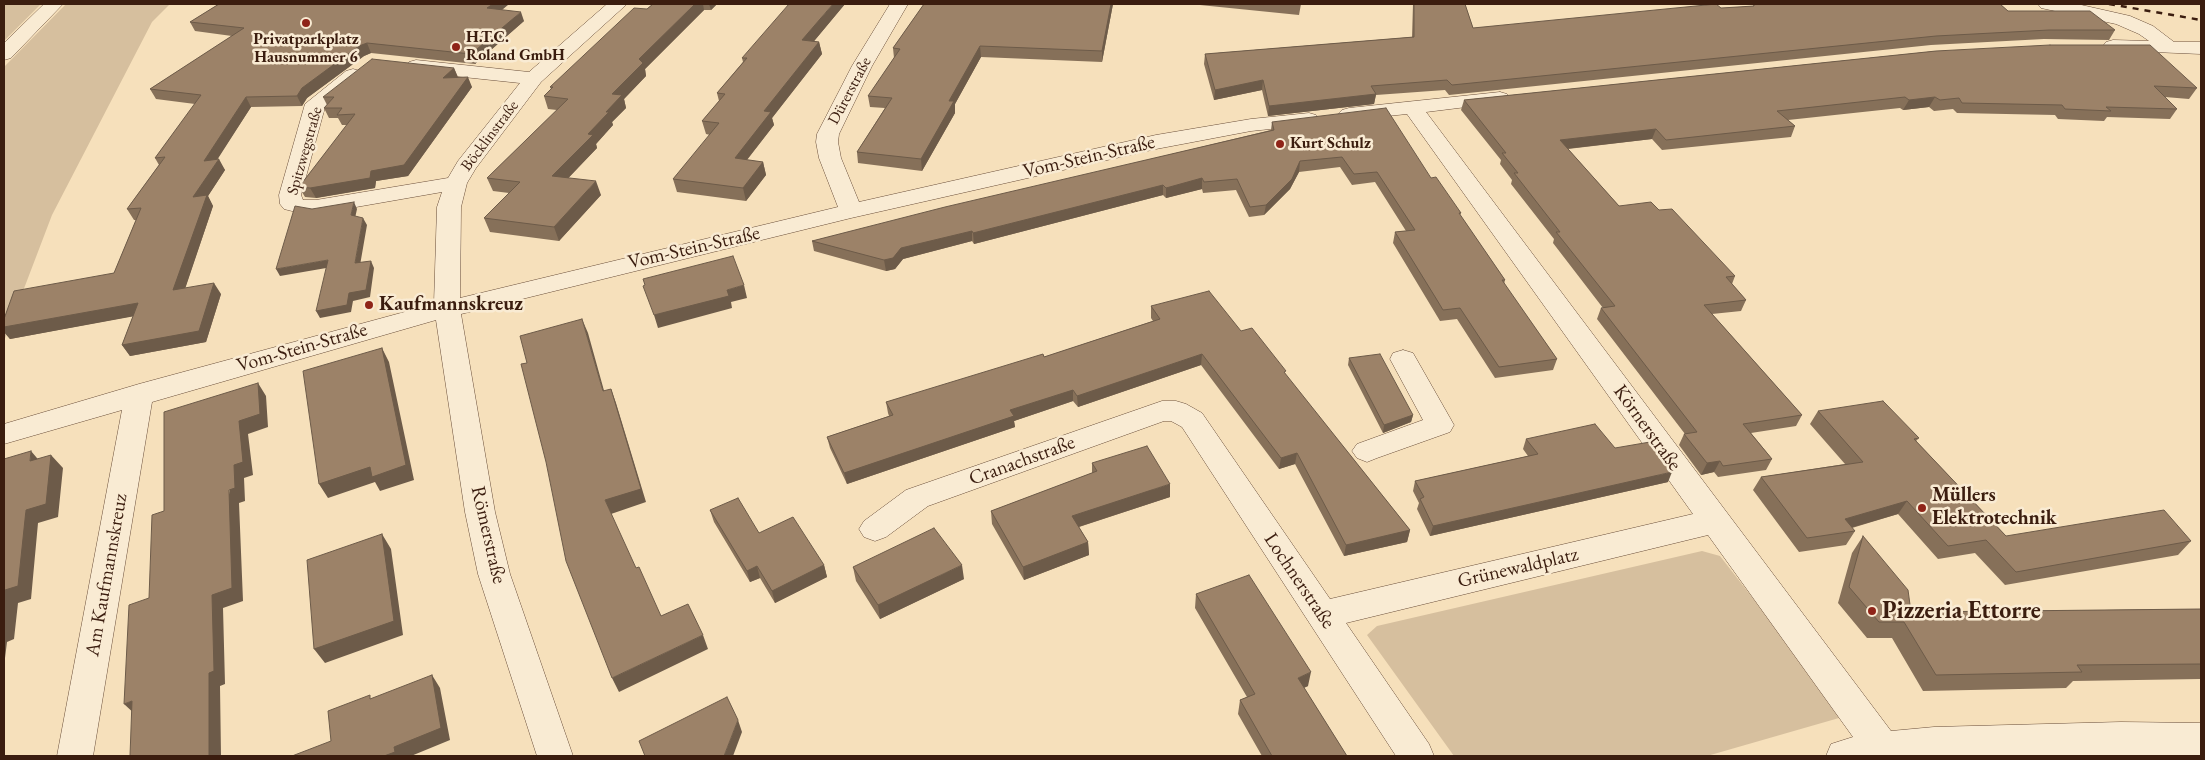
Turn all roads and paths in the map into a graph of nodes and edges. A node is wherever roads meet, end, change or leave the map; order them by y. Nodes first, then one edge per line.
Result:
1 (54, 4) edge
2 (618, 4) edge
3 (899, 4) edge
4 (2046, 4) edge
5 (2090, 46) edge
6 (2169, 47) junction
7 (2201, 48) edge
8 (4, 54) edge
9 (372, 61) edge
10 (399, 64) edge
11 (534, 78) junction
12 (1516, 97) edge
13 (1412, 107) junction
14 (456, 183) junction
15 (851, 211) junction
16 (447, 308) junction
17 (1403, 359) dead end
18 (139, 394) junction
19 (1176, 411) joint
20 (4, 434) edge
21 (1367, 451) dead end
22 (1716, 521) junction
23 (874, 529) dead end
24 (1321, 615) junction
25 (2201, 740) edge
26 (1882, 748) junction
27 (76, 756) edge
28 (555, 756) edge
29 (1416, 756) edge
30 (1844, 756) edge

1 - 8 street
2 - 11 street, Böcklinstraße
3 - 15 street, Dürerstraße
4 - 6 street
5 - 6 street
6 - 7 street
9 - 14 street, Spitzwegstraße
10 - 11 street
11 - 14 street, Böcklinstraße
12 - 13 street, Vom-Stein-Straße
13 - 15 street, Vom-Stein-Straße
13 - 22 street, Körnerstraße
14 - 16 street, Böcklinstraße
15 - 16 street, Vom-Stein-Straße
16 - 18 street, Vom-Stein-Straße
16 - 28 street, Römerstraße
17 - 21 street
18 - 20 street, Vom-Stein-Straße
18 - 27 street, Am Kaufmannskreuz
19 - 23 street, Cranachstraße
19 - 24 street, Lochnerstraße
22 - 24 street, Grünewaldplatz
22 - 26 street, Körnerstraße
24 - 29 street, Lochnerstraße
25 - 26 street
26 - 30 street

